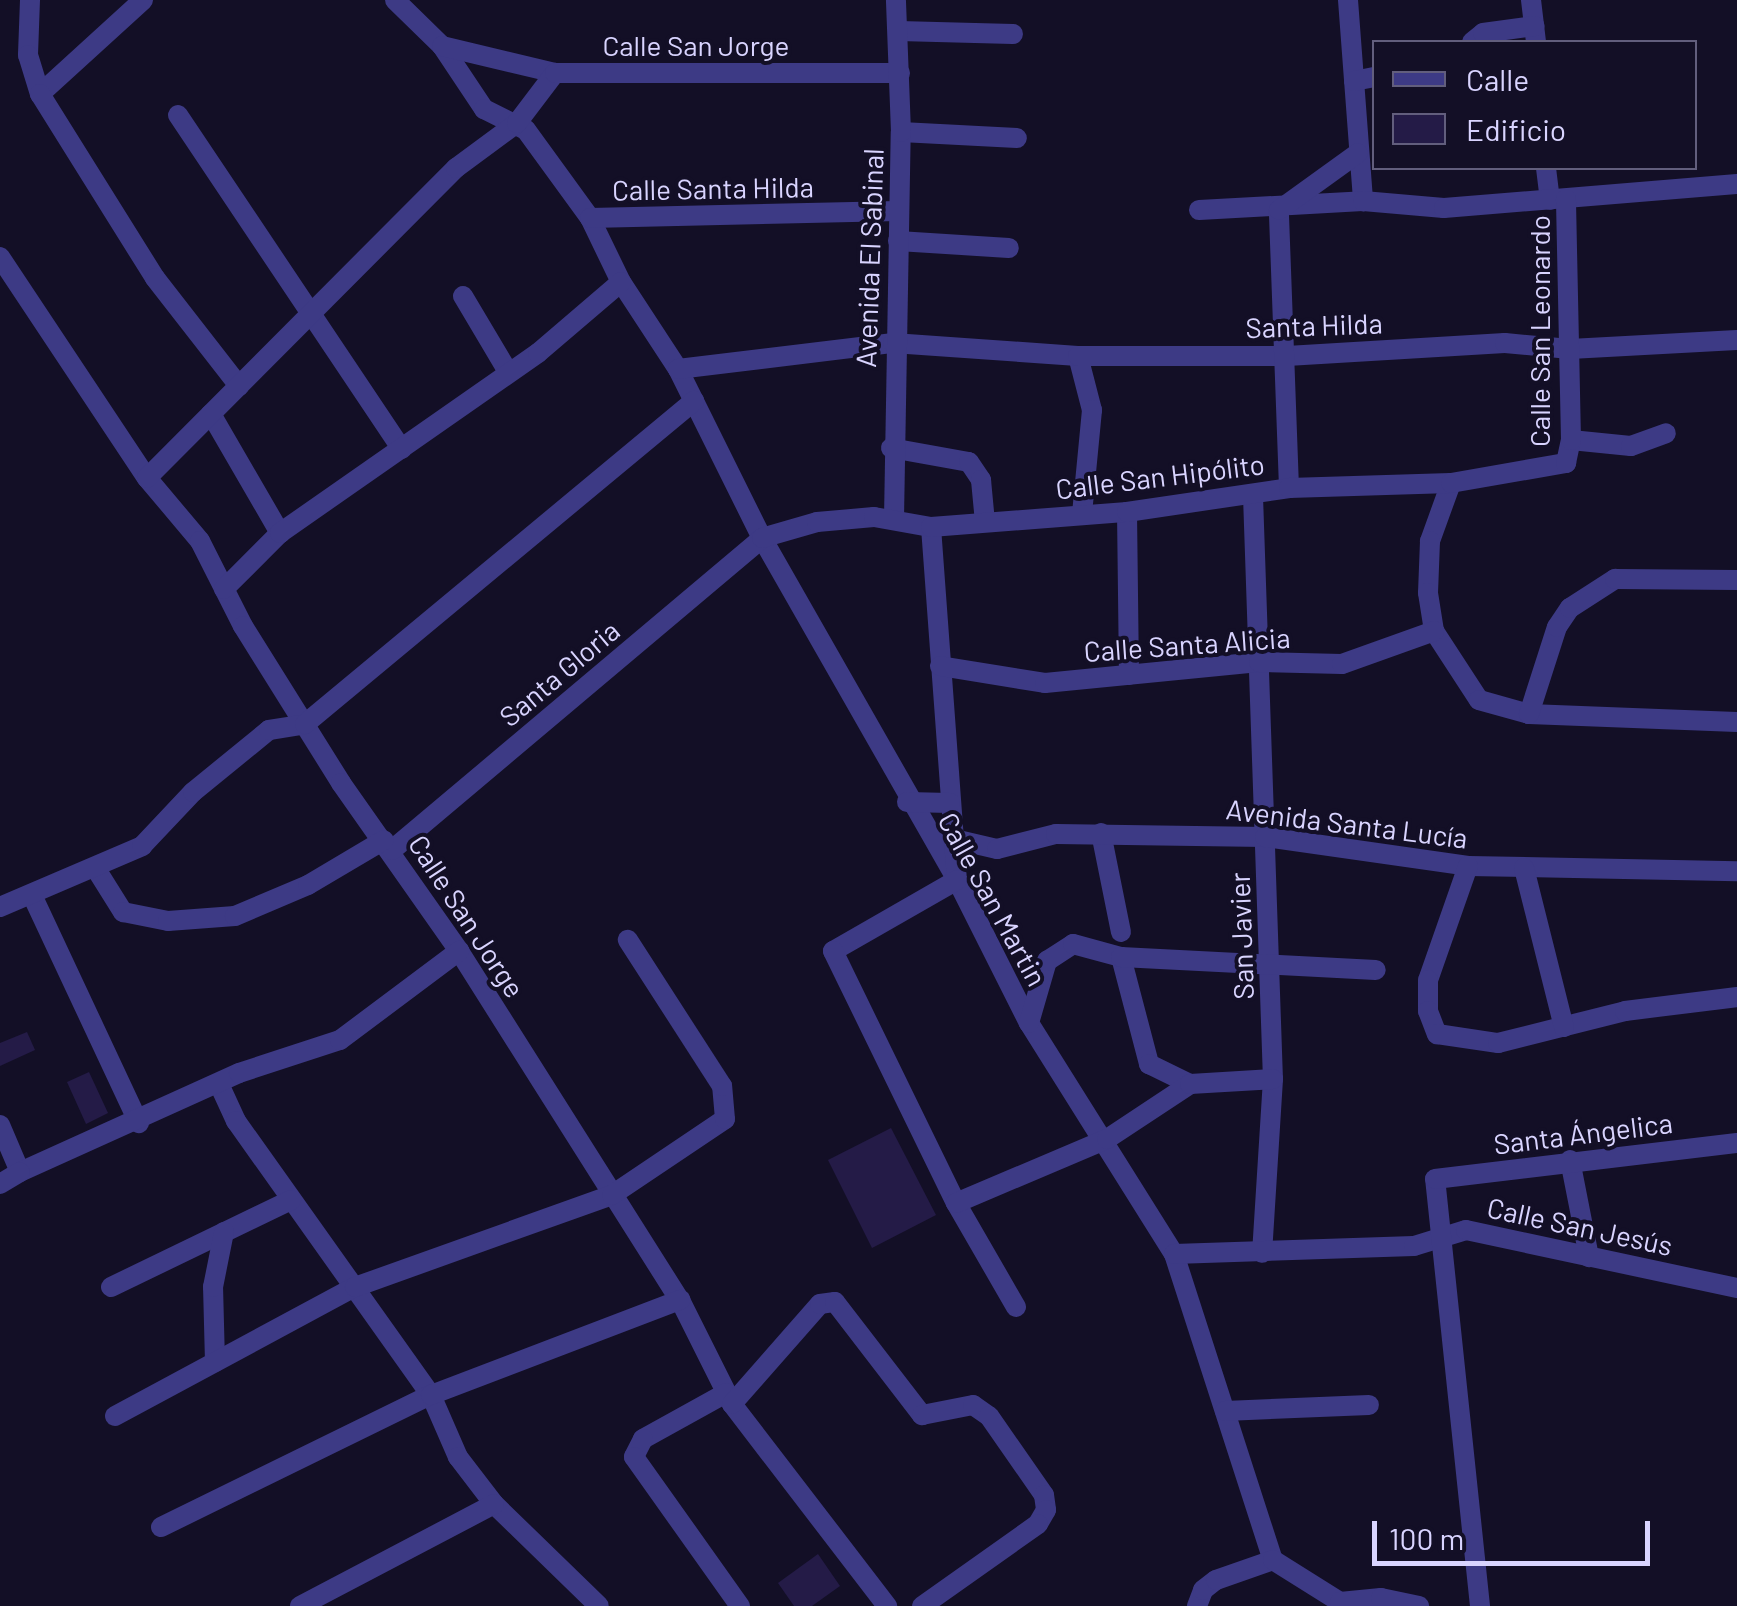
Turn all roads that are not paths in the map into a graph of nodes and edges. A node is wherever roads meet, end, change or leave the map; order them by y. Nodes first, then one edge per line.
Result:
1 (30, 0) edge
2 (143, 0) edge
3 (395, 0) edge
4 (896, 0) edge
5 (1348, 0) edge
6 (1531, 0) edge
7 (899, 32) junction
8 (1013, 34) dead end
9 (1536, 34) edge
10 (1474, 40) edge
11 (442, 46) junction
12 (556, 72) junction
13 (900, 72) junction
14 (1364, 79) edge
15 (40, 94) junction
16 (178, 116) dead end
17 (517, 122) junction
18 (901, 132) junction
19 (1017, 138) dead end
20 (1358, 153) junction
21 (1547, 170) edge
22 (1737, 184) edge
23 (1558, 200) junction
24 (1363, 202) junction
25 (1199, 210) dead end
26 (1279, 210) junction
27 (898, 211) junction
28 (590, 218) junction
29 (898, 241) junction
30 (1008, 248) dead end
31 (0, 257) edge
32 (621, 282) junction
33 (463, 296) dead end
34 (308, 317) junction
35 (1737, 340) edge
36 (893, 342) junction
37 (1570, 349) junction
38 (1078, 356) junction
39 (1287, 356) junction
40 (678, 369) junction
41 (508, 370) junction
42 (239, 386) junction
43 (694, 402) junction
44 (211, 414) junction
45 (1666, 433) dead end
46 (1571, 440) junction
47 (891, 448) junction
48 (402, 449) junction
49 (1566, 464) joint
50 (147, 478) junction
51 (1451, 484) junction
52 (1289, 488) junction
53 (1253, 496) junction
54 (1128, 512) junction
55 (1082, 514) junction
56 (894, 518) junction
57 (986, 522) junction
58 (931, 526) junction
59 (280, 533) junction
60 (762, 538) junction
61 (1737, 580) edge
62 (224, 588) junction
63 (1434, 630) junction
64 (1259, 662) junction
65 (940, 666) junction
66 (1129, 674) junction
67 (1529, 714) junction
68 (1737, 722) edge
69 (305, 724) junction
70 (908, 802) junction
71 (950, 802) junction
72 (1102, 834) junction
73 (1266, 837) junction
74 (954, 839) junction
75 (388, 845) junction
76 (1468, 866) junction
77 (1524, 868) junction
78 (96, 869) junction
79 (1737, 871) edge
80 (957, 880) junction
81 (32, 895) junction
82 (0, 908) edge
83 (1121, 932) junction
84 (628, 940) dead end
85 (1085, 944) junction
86 (459, 950) junction
87 (1120, 957) junction
88 (1151, 959) junction
89 (1270, 966) junction
90 (1376, 970) dead end
91 (1737, 997) edge
92 (1030, 1023) junction
93 (1564, 1027) junction
94 (1273, 1079) junction
95 (220, 1084) junction
96 (1190, 1084) junction
97 (139, 1123) junction
98 (0, 1125) edge
99 (1107, 1139) junction
100 (1737, 1143) edge
101 (1570, 1160) junction
102 (20, 1172) junction
103 (0, 1184) edge
104 (612, 1195) junction
105 (292, 1200) junction
106 (956, 1203) junction
107 (224, 1232) junction
108 (1441, 1242) junction
109 (1262, 1253) junction
110 (1174, 1254) junction
111 (1589, 1257) junction
112 (110, 1287) dead end
113 (355, 1287) junction
114 (1737, 1288) edge
115 (680, 1300) junction
116 (1016, 1306) dead end
117 (215, 1362) junction
118 (431, 1396) junction
119 (729, 1399) junction
120 (1369, 1405) dead end
121 (1224, 1412) junction
122 (115, 1416) dead end
123 (494, 1504) junction
124 (161, 1528) dead end
125 (1273, 1560) junction
126 (1341, 1604) edge
127 (300, 1606) edge
128 (599, 1606) edge
129 (740, 1606) edge
130 (887, 1606) edge
131 (922, 1606) edge
132 (1198, 1606) edge
133 (1419, 1606) edge
134 (1480, 1606) edge

1 - 15 street
2 - 15 street
3 - 11 street
4 - 7 street, Avenida El Sabinal
5 - 14 street
6 - 9 street
7 - 8 street
7 - 13 street, Avenida El Sabinal
9 - 10 street
11 - 12 street, Calle San Jorge
11 - 17 street
12 - 13 street, Calle San Jorge
12 - 17 street
13 - 18 street, Avenida El Sabinal
14 - 20 street
15 - 42 street
16 - 34 street
17 - 28 street, Calle San Martin
17 - 34 street
18 - 19 street
18 - 27 street, Avenida El Sabinal
20 - 24 street
20 - 26 street
21 - 23 street, Calle San Leonardo
22 - 23 street
23 - 24 street
23 - 37 street, Calle San Leonardo
24 - 26 street
25 - 26 street
26 - 39 street
27 - 28 street, Calle Santa Hilda
27 - 29 street, Avenida El Sabinal
28 - 32 street, Calle San Martin
29 - 30 street
29 - 36 street, Avenida El Sabinal
31 - 50 street, Calle San Jorge
32 - 40 street, Calle San Martin
32 - 41 street
33 - 41 street
34 - 42 street
34 - 48 street
35 - 37 street, Santa Hilda
36 - 38 street, Santa Hilda
36 - 40 street, Santa Hilda
36 - 47 street, Avenida El Sabinal
37 - 39 street, Santa Hilda
37 - 46 street, Calle San Leonardo
38 - 39 street, Santa Hilda
38 - 55 street
39 - 52 street
40 - 43 street, Calle San Martin
41 - 48 street
42 - 44 street
43 - 60 street, Calle San Martin
43 - 69 street
44 - 50 street
44 - 59 street
45 - 46 street
46 - 49 street, Calle San Leonardo
47 - 56 street, Avenida El Sabinal
47 - 57 street
48 - 59 street
49 - 51 street, Calle San Hipólito
50 - 62 street, Calle San Jorge
51 - 52 street, Calle San Hipólito
51 - 63 street
52 - 53 street, Calle San Hipólito
53 - 54 street, Calle San Hipólito
53 - 64 street, San Javier
54 - 55 street, Calle San Hipólito
54 - 66 street
55 - 57 street, Calle San Hipólito
56 - 58 street, Calle San Hipólito
56 - 60 street, Calle San Hipólito
57 - 58 street, Calle San Hipólito
58 - 65 street
59 - 62 street
60 - 70 street, Calle San Martin
60 - 75 street, Santa Gloria
61 - 67 street
62 - 69 street, Calle San Jorge
63 - 64 street, Calle Santa Alicia
63 - 67 street
64 - 66 street, Calle Santa Alicia
64 - 73 street, San Javier
65 - 66 street, Calle Santa Alicia
65 - 71 street
67 - 68 street
69 - 75 street, Calle San Jorge
69 - 78 street
70 - 71 street
70 - 80 street, Calle San Martin
71 - 74 street
72 - 73 street, Avenida Santa Lucía
72 - 74 street, Avenida Santa Lucía
72 - 83 street
73 - 76 street, Avenida Santa Lucía
73 - 89 street, San Javier
74 - 80 street
75 - 78 street, Santa Gloria
75 - 86 street, Calle San Jorge
76 - 77 street, Avenida Santa Lucía
76 - 93 street
77 - 79 street, Avenida Santa Lucía
77 - 93 street
78 - 81 street
80 - 92 street, Calle San Martin
80 - 106 street
81 - 82 street
81 - 97 street
83 - 85 street
83 - 88 street
84 - 104 street
85 - 87 street
85 - 92 street
86 - 95 street
86 - 104 street, Calle San Jorge
87 - 88 street
87 - 96 street
88 - 89 street
89 - 90 street
89 - 94 street, San Javier
91 - 93 street
92 - 99 street, Calle San Martin
94 - 96 street
94 - 109 street, San Javier
95 - 97 street
95 - 105 street
96 - 99 street
97 - 102 street
98 - 102 street
99 - 106 street
99 - 110 street, Calle San Martin
100 - 101 street, Santa Ángelica
101 - 108 street, Santa Ángelica
101 - 111 street
102 - 103 street
104 - 113 street
104 - 115 street, Calle San Jorge
105 - 107 street
105 - 113 street
106 - 116 street
107 - 112 street
107 - 117 street
108 - 109 street, Calle San Jesús
108 - 111 street, Calle San Jesús
108 - 134 street
109 - 110 street, Calle San Jesús
110 - 121 street, Calle San Martin
111 - 114 street, Calle San Jesús
113 - 117 street
113 - 118 street
115 - 118 street
115 - 119 street, Calle San Jorge
117 - 122 street
118 - 123 street
118 - 124 street
119 - 129 street
119 - 130 street, Calle San Jorge
119 - 131 street
120 - 121 street
121 - 125 street, Calle San Martin
123 - 127 street
123 - 128 street
125 - 126 street
125 - 132 street
126 - 133 street

